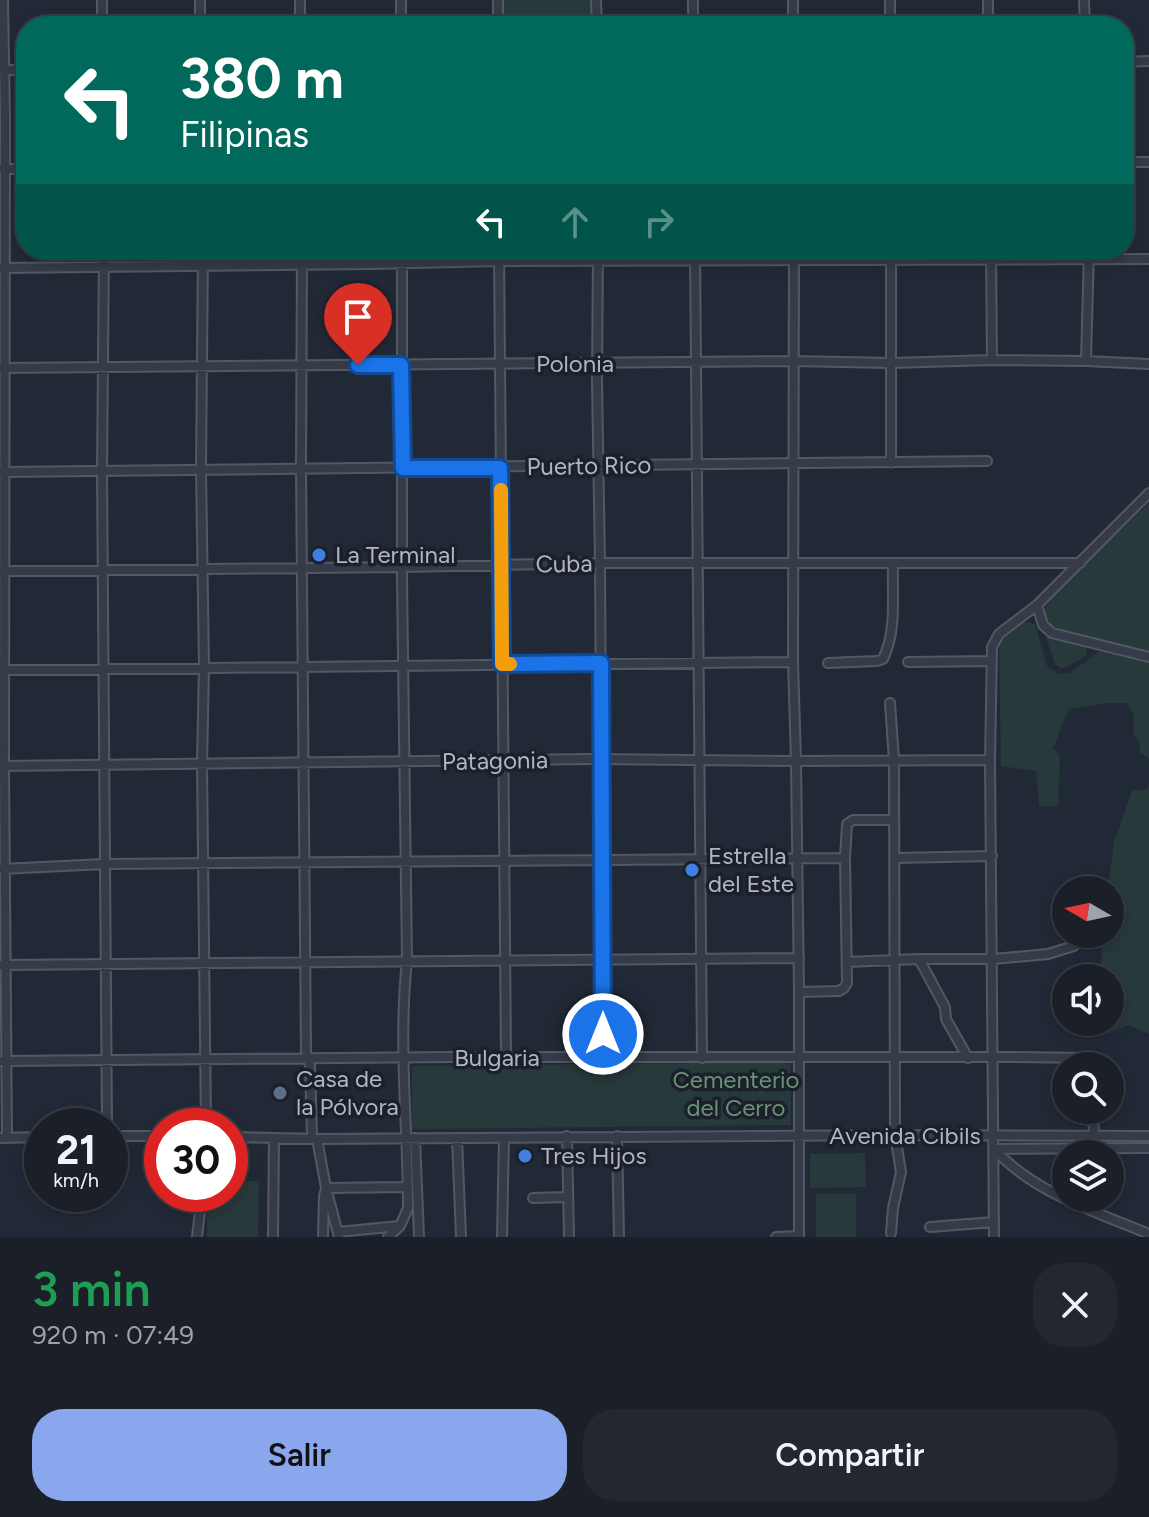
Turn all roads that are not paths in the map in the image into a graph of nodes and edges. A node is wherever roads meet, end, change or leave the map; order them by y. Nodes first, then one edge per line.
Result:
1 (3, 0) edge
2 (2, 70) edge
3 (2, 169) edge
4 (104, 260) edge
5 (203, 260) edge
6 (302, 260) edge
7 (401, 260) edge
8 (614, 260) edge
9 (695, 260) edge
10 (794, 260) edge
11 (891, 260) edge
12 (991, 260) edge
13 (1089, 260) edge
14 (500, 261) junction
15 (598, 261) junction
16 (400, 264) junction
17 (302, 265) junction
18 (203, 266) junction
19 (104, 267) junction
20 (3, 268) edge
21 (992, 360) junction
22 (793, 361) junction
23 (1086, 361) junction
24 (695, 363) junction
25 (891, 363) junction
26 (598, 364) junction
27 (1149, 364) edge
28 (301, 365) junction
29 (401, 365) junction
30 (500, 365) junction
31 (102, 367) junction
32 (202, 367) junction
33 (2, 368) edge
34 (987, 461) dead end
35 (891, 463) junction
36 (793, 464) junction
37 (698, 465) junction
38 (598, 466) junction
39 (403, 468) junction
40 (500, 468) junction
41 (201, 469) junction
42 (301, 469) junction
43 (2, 472) edge
44 (102, 472) junction
45 (1149, 493) edge
46 (793, 562) junction
47 (600, 563) junction
48 (893, 563) junction
49 (1080, 563) junction
50 (697, 564) junction
51 (502, 565) junction
52 (403, 567) junction
53 (303, 568) junction
54 (204, 570) junction
55 (2, 571) edge
56 (102, 571) junction
57 (1037, 605) junction
58 (1149, 657) edge
59 (991, 661) junction
60 (793, 662) junction
61 (908, 662) dead end
62 (601, 663) junction
63 (698, 663) junction
64 (828, 663) dead end
65 (502, 664) junction
66 (404, 665) junction
67 (304, 666) junction
68 (204, 667) junction
69 (103, 669) junction
70 (2, 670) edge
71 (890, 703) dead end
72 (602, 760) junction
73 (894, 760) junction
74 (990, 760) junction
75 (503, 761) junction
76 (699, 761) junction
77 (796, 761) junction
78 (405, 762) junction
79 (303, 763) junction
80 (104, 764) junction
81 (202, 764) junction
82 (2, 766) edge
83 (894, 820) junction
84 (992, 856) junction
85 (845, 858) junction
86 (895, 858) junction
87 (797, 859) junction
88 (602, 860) junction
89 (700, 860) junction
90 (503, 861) junction
91 (305, 862) junction
92 (406, 862) junction
93 (104, 864) junction
94 (204, 864) junction
95 (3, 869) edge
96 (1068, 948) edge
97 (799, 958) junction
98 (919, 959) junction
99 (993, 959) junction
100 (603, 960) junction
101 (701, 960) junction
102 (896, 960) junction
103 (407, 961) junction
104 (504, 961) junction
105 (105, 962) junction
106 (204, 962) junction
107 (305, 962) junction
108 (847, 962) junction
109 (3, 965) edge
110 (799, 992) junction
111 (896, 1056) junction
112 (506, 1057) junction
113 (994, 1057) junction
114 (206, 1058) junction
115 (308, 1058) junction
116 (603, 1058) junction
117 (702, 1058) junction
118 (799, 1058) junction
119 (968, 1058) junction
120 (106, 1059) junction
121 (405, 1059) junction
122 (1052, 1060) edge
123 (4, 1061) edge
124 (107, 1108) edge
125 (206, 1108) edge
126 (1094, 1124) edge
127 (895, 1135) junction
128 (567, 1136) junction
129 (617, 1136) junction
130 (798, 1136) junction
131 (994, 1136) junction
132 (1094, 1136) junction
133 (1149, 1136) edge
134 (24, 1137) edge
135 (248, 1137) edge
136 (4, 1138) edge
137 (274, 1138) junction
138 (314, 1138) junction
139 (410, 1138) junction
140 (457, 1138) junction
141 (504, 1138) junction
142 (1149, 1148) edge
143 (995, 1149) junction
144 (408, 1187) junction
145 (326, 1188) junction
146 (567, 1197) junction
147 (533, 1198) dead end
148 (200, 1212) edge
149 (994, 1222) junction
150 (400, 1226) junction
151 (930, 1227) dead end
152 (891, 1233) dead end
153 (339, 1234) edge
154 (1149, 1234) edge
155 (799, 1236) edge
156 (197, 1237) edge
157 (273, 1237) edge
158 (323, 1237) edge
159 (388, 1237) edge
160 (419, 1237) edge
161 (461, 1237) edge
162 (502, 1237) edge
163 (569, 1237) edge
164 (619, 1237) edge
165 (776, 1237) edge
166 (994, 1237) edge

1 - 2 street
2 - 3 street
3 - 20 street
4 - 19 street
5 - 18 street
6 - 17 street
7 - 16 street
8 - 15 street
9 - 24 street
10 - 22 street
11 - 25 street
12 - 21 street
13 - 23 street
14 - 15 street
14 - 16 street
14 - 30 street
15 - 26 street
16 - 17 street
16 - 29 street
17 - 18 street
17 - 28 street
18 - 19 street
18 - 32 street
19 - 20 street
19 - 31 street
20 - 33 street
21 - 23 street, Polonia
21 - 25 street, Polonia
22 - 24 street, Polonia
22 - 25 street, Polonia
22 - 36 street
23 - 27 street, Polonia
24 - 26 street, Polonia
24 - 37 street
25 - 35 street
26 - 30 street, Polonia
26 - 38 street
28 - 29 street, Polonia
28 - 32 street, Polonia
28 - 42 street
29 - 30 street, Polonia
29 - 39 street
30 - 40 street
31 - 32 street, Polonia
31 - 33 street, Polonia
31 - 44 street
32 - 41 street
33 - 43 street
34 - 35 street, Puerto Rico
35 - 36 street, Puerto Rico
36 - 37 street, Puerto Rico
36 - 46 street
37 - 38 street, Puerto Rico
37 - 50 street
38 - 40 street, Puerto Rico
38 - 47 street
39 - 40 street, Puerto Rico
39 - 42 street, Puerto Rico
39 - 52 street
40 - 51 street
41 - 42 street, Puerto Rico
41 - 44 street, Puerto Rico
41 - 54 street
42 - 53 street
43 - 44 street, Puerto Rico
43 - 55 street
44 - 56 street
45 - 49 street
46 - 48 street, Cuba
46 - 50 street, Cuba
46 - 60 street
47 - 50 street, Cuba
47 - 51 street, Cuba
47 - 62 street
48 - 49 street, Cuba
48 - 64 street
49 - 57 street
50 - 63 street
51 - 52 street, Cuba
51 - 65 street
52 - 53 street, Cuba
52 - 66 street
53 - 54 street, Cuba
53 - 67 street
54 - 56 street, Cuba
54 - 68 street
55 - 56 street, Cuba
55 - 70 street
56 - 69 street
57 - 58 street
57 - 59 street
59 - 61 street
59 - 74 street
60 - 63 street
60 - 77 street
62 - 63 street
62 - 65 street
62 - 72 street
63 - 76 street
65 - 66 street
65 - 75 street
66 - 67 street
66 - 78 street
67 - 68 street
67 - 79 street
68 - 69 street
68 - 81 street
69 - 70 street
69 - 80 street
70 - 82 street
71 - 73 street
72 - 75 street, Patagonia
72 - 76 street, Patagonia
72 - 88 street
73 - 74 street, Patagonia
73 - 77 street, Patagonia
73 - 83 street
74 - 84 street
75 - 78 street, Patagonia
75 - 90 street
76 - 77 street, Patagonia
76 - 89 street
77 - 87 street
78 - 79 street, Patagonia
78 - 92 street
79 - 81 street, Patagonia
79 - 91 street
80 - 81 street, Patagonia
80 - 82 street, Patagonia
80 - 93 street
81 - 94 street
82 - 95 street
83 - 85 street
83 - 86 street
84 - 86 street
84 - 99 street
85 - 87 street
85 - 108 street
86 - 102 street
87 - 89 street
87 - 97 street
88 - 89 street
88 - 90 street
88 - 100 street
89 - 101 street
90 - 92 street
90 - 104 street
91 - 92 street
91 - 94 street
91 - 107 street
92 - 103 street
93 - 94 street
93 - 95 street
93 - 105 street
94 - 106 street
95 - 109 street
96 - 99 street
97 - 101 street
97 - 110 street
98 - 99 street
98 - 102 street
98 - 119 street
99 - 113 street
100 - 101 street
100 - 104 street
100 - 116 street
101 - 117 street
102 - 108 street
102 - 111 street
103 - 104 street
103 - 107 street
103 - 121 street
104 - 112 street
105 - 106 street
105 - 109 street
105 - 120 street
106 - 107 street
106 - 114 street
107 - 115 street
108 - 110 street
109 - 123 street
110 - 118 street
111 - 118 street, Bulgaria
111 - 119 street, Bulgaria
111 - 127 street
112 - 116 street, Bulgaria
112 - 121 street, Bulgaria
113 - 119 street, Bulgaria
113 - 122 street, Bulgaria
113 - 131 street
114 - 115 street, Bulgaria
114 - 120 street, Bulgaria
114 - 125 street
115 - 121 street, Bulgaria
115 - 138 street
116 - 117 street, Bulgaria
117 - 118 street, Bulgaria
118 - 130 street
120 - 123 street, Bulgaria
120 - 124 street
121 - 139 street
123 - 136 street
126 - 132 street
127 - 130 street, Avenida Cibils
127 - 131 street, Avenida Cibils
127 - 152 street
128 - 129 street, Avenida Cibils
128 - 141 street, Avenida Cibils
128 - 146 street
129 - 130 street, Avenida Cibils
129 - 164 street
130 - 155 street
131 - 132 street, Avenida Cibils
131 - 143 street
132 - 133 street, Avenida Cibils
134 - 136 street
135 - 137 street, Avenida Cibils
137 - 138 street, Avenida Cibils
137 - 157 street
138 - 139 street, Avenida Cibils
138 - 145 street
139 - 140 street, Avenida Cibils
139 - 144 street
139 - 160 street
140 - 141 street, Avenida Cibils
140 - 161 street
141 - 162 street
142 - 143 street
143 - 149 street
143 - 154 street
144 - 145 street
144 - 150 street
145 - 153 street
145 - 158 street
146 - 147 street
146 - 163 street
148 - 156 street
149 - 151 street
149 - 166 street
150 - 153 street
150 - 159 street
155 - 165 street

